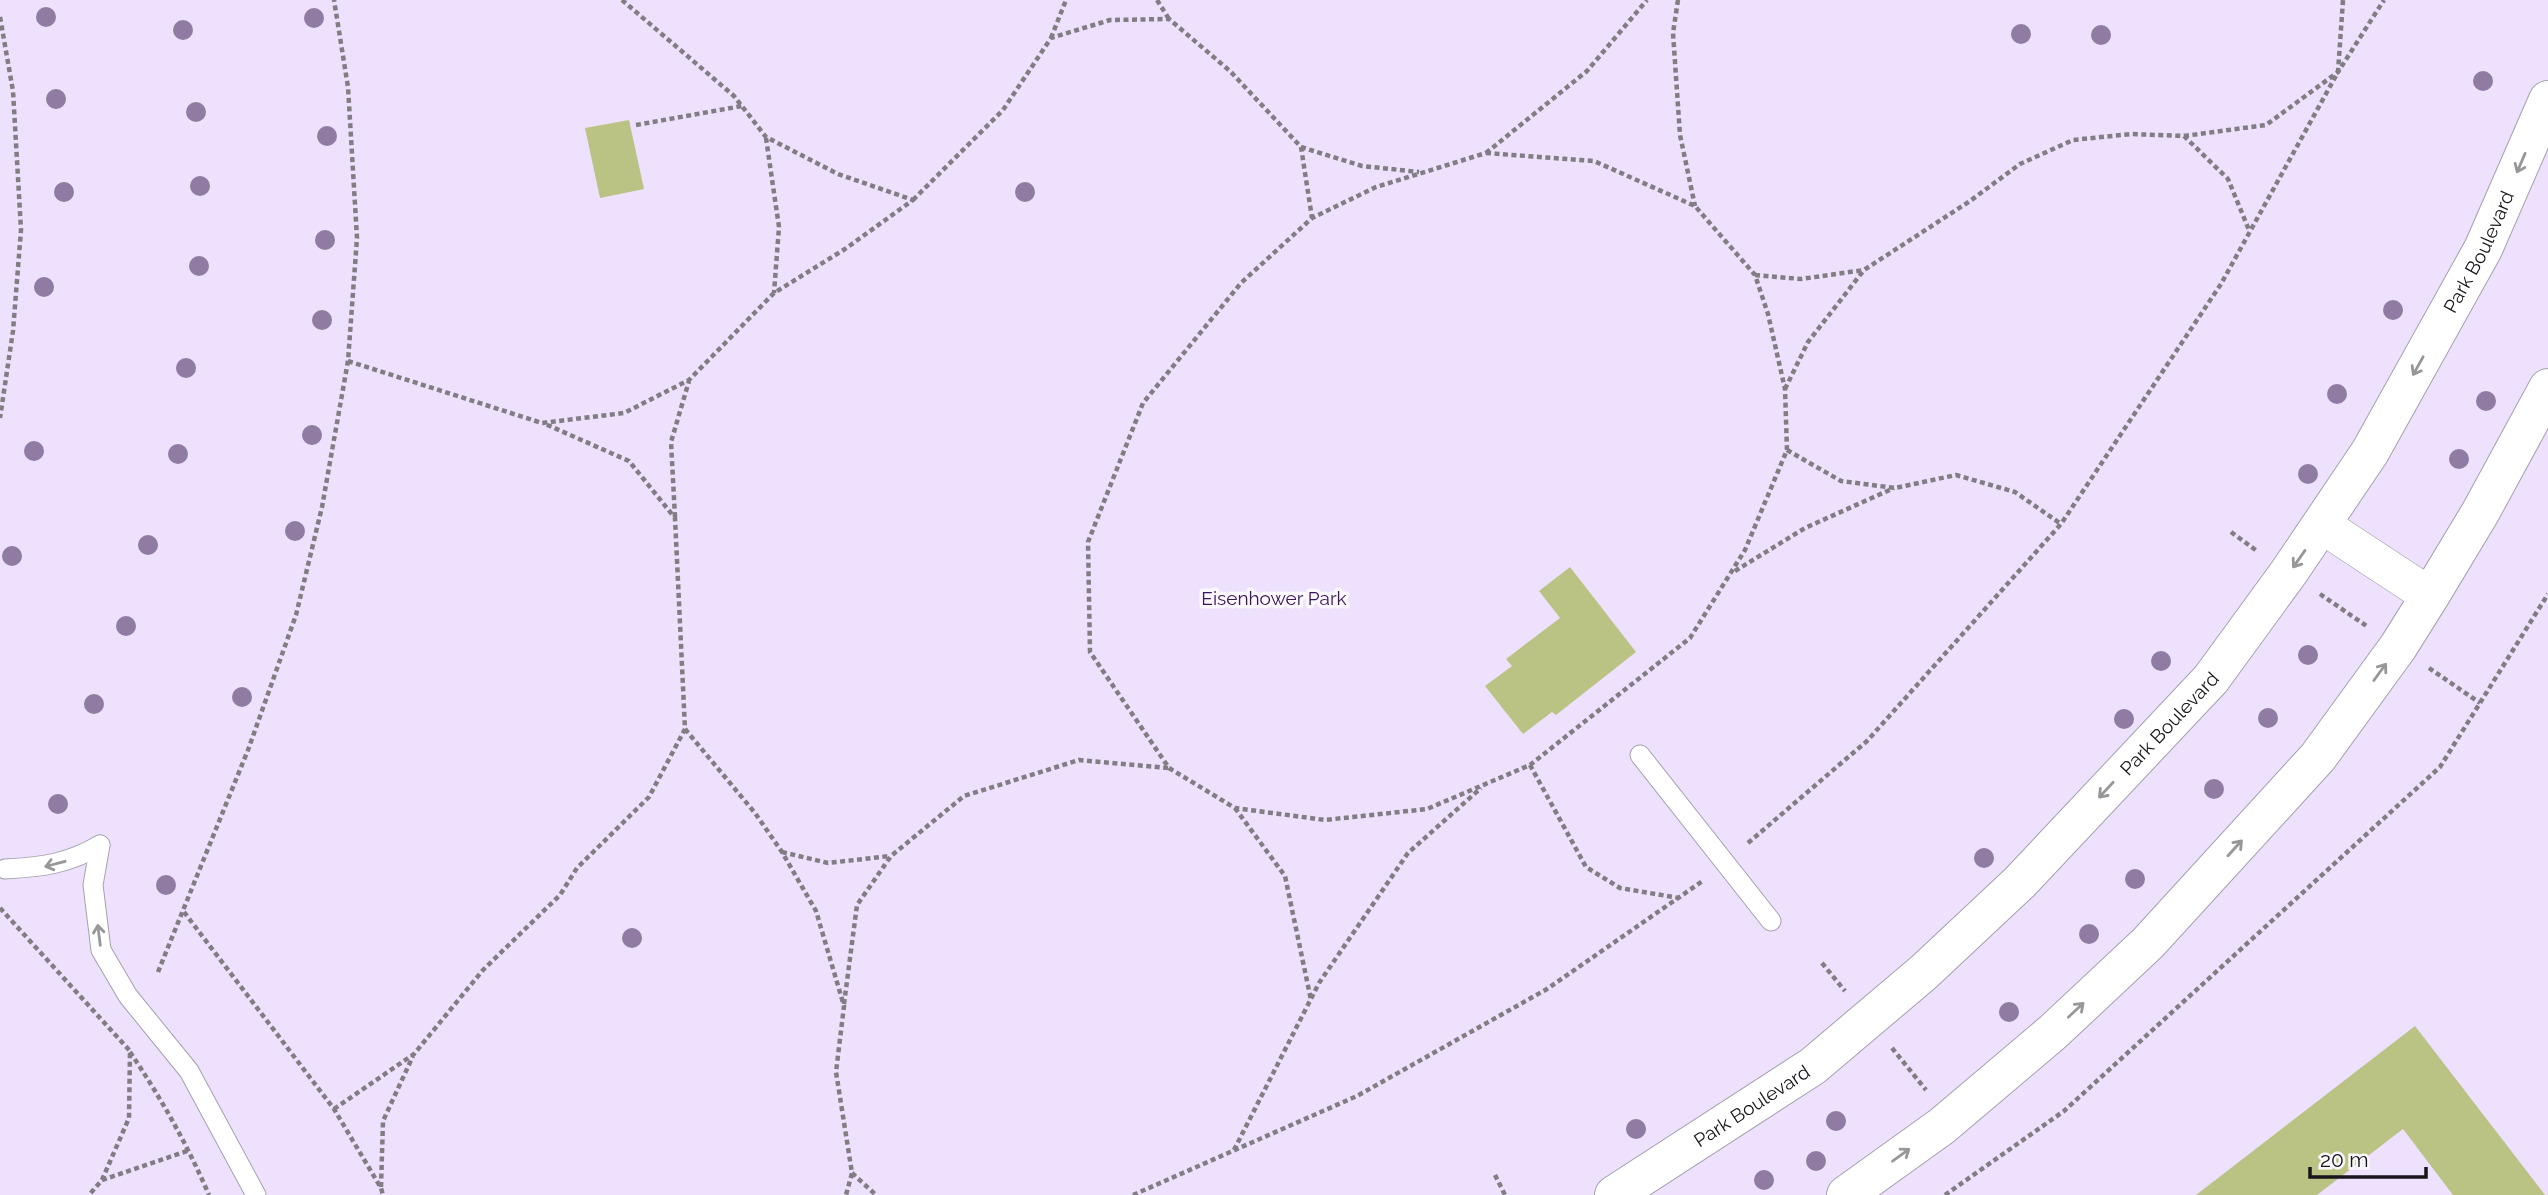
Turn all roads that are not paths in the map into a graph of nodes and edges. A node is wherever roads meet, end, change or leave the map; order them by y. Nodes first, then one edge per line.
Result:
1 (2548, 100) edge
2 (2548, 388) edge
3 (2322, 525) junction
4 (2430, 596) junction
5 (1640, 755) dead end
6 (5, 869) dead end
7 (1771, 921) dead end
8 (256, 1195) edge
9 (1614, 1195) edge
10 (1846, 1195) edge

1 -> 3 street, Park Boulevard
2 - 4 street
3 - 4 street
3 -> 9 street, Park Boulevard
10 -> 4 street
5 - 7 lane
8 -> 6 lane

